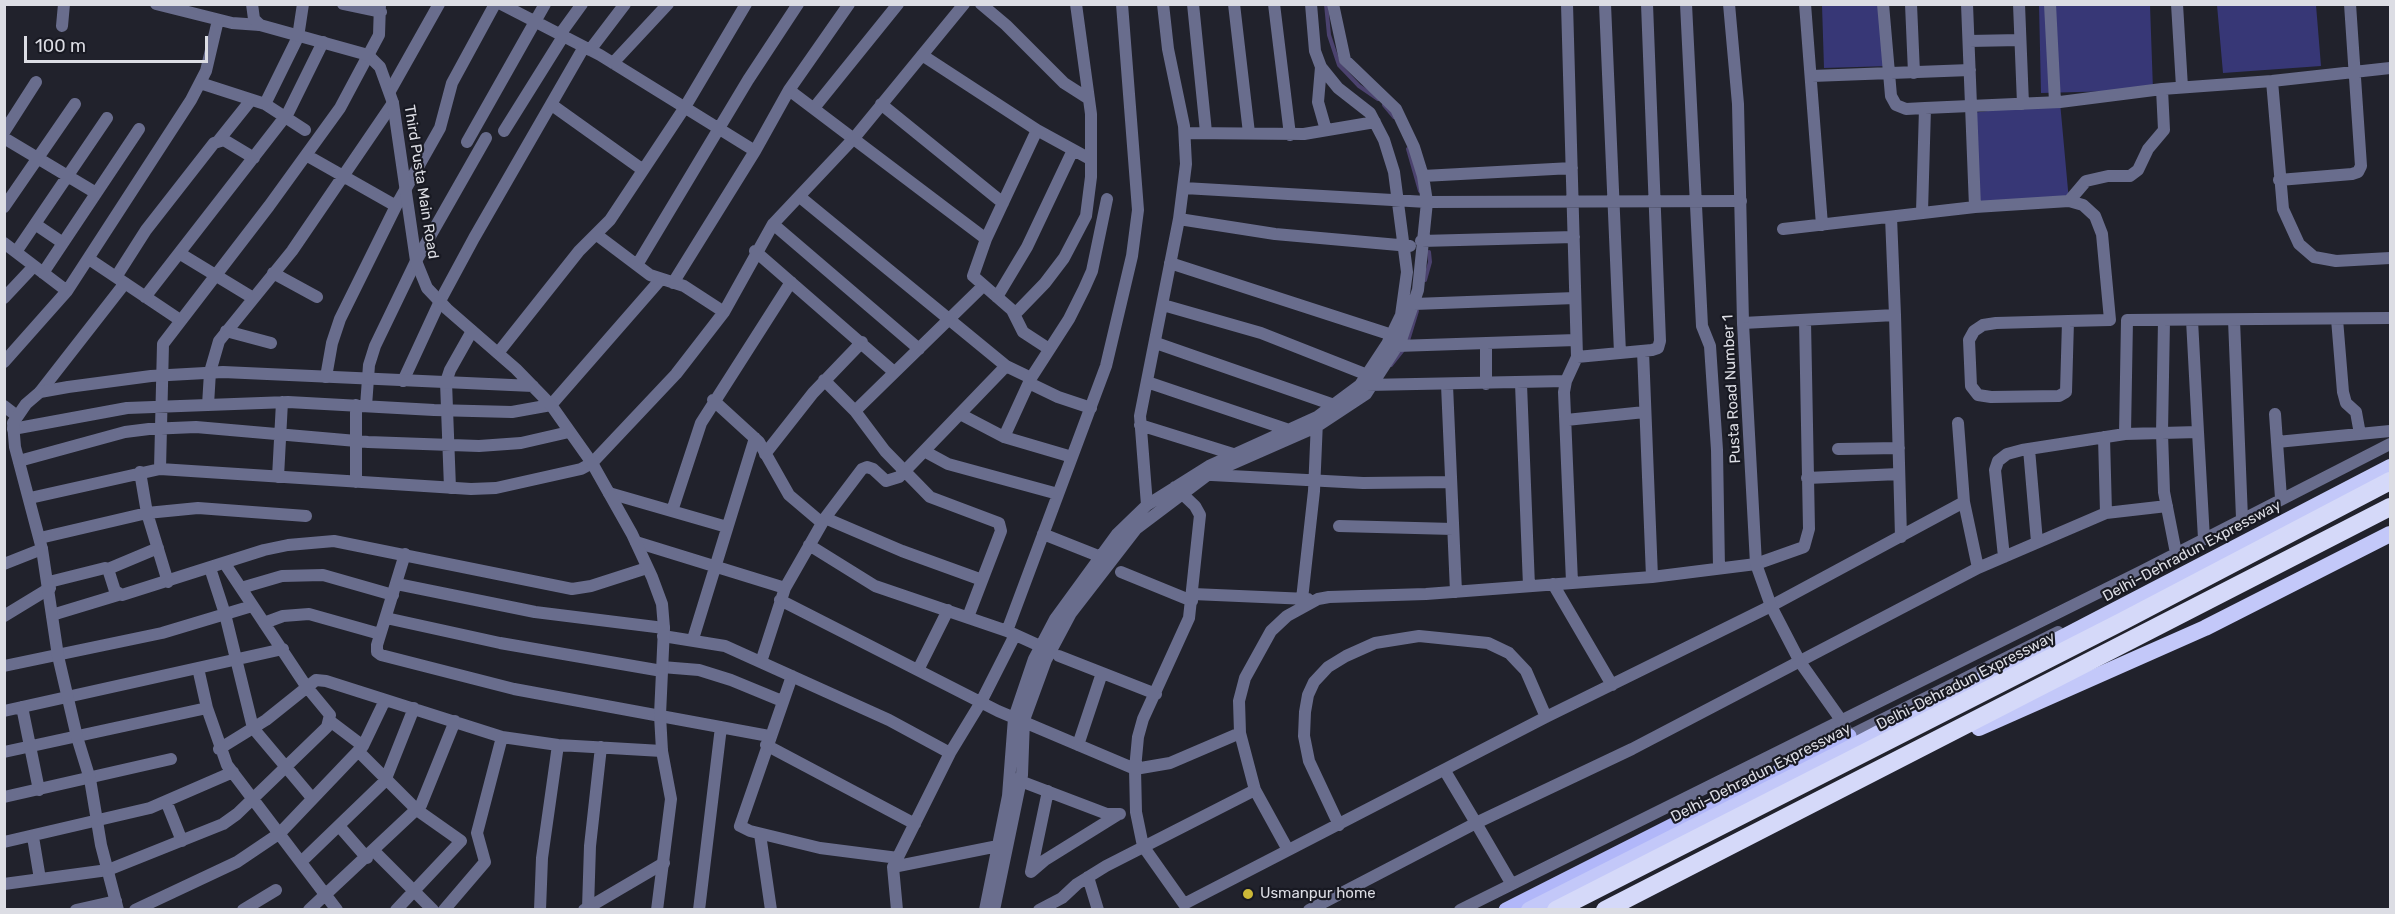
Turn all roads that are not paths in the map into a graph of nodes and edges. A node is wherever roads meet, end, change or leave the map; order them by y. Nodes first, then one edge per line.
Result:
1 (64, 4) edge
2 (156, 4) edge
3 (252, 4) edge
4 (303, 4) edge
5 (343, 4) edge
6 (439, 4) edge
7 (495, 4) edge
8 (501, 4) edge
9 (545, 4) edge
10 (582, 4) edge
11 (625, 4) edge
12 (668, 4) edge
13 (746, 4) edge
14 (798, 4) edge
15 (849, 4) edge
16 (897, 4) edge
17 (964, 4) edge
18 (981, 4) edge
19 (1067, 4) edge
20 (1122, 4) edge
21 (1162, 4) edge
22 (1193, 4) edge
23 (1234, 4) edge
24 (1274, 4) edge
25 (1311, 4) edge
26 (1333, 4) edge
27 (1567, 4) edge
28 (1605, 4) edge
29 (1647, 4) edge
30 (1686, 4) edge
31 (1729, 4) edge
32 (1805, 4) edge
33 (1883, 4) edge
34 (1911, 4) edge
35 (1967, 4) edge
36 (2019, 4) edge
37 (2050, 4) edge
38 (2178, 4) edge
39 (2350, 4) edge
40 (380, 8) edge
41 (1077, 11) edge
42 (218, 20) junction
43 (535, 20) junction
44 (260, 25) junction
45 (62, 26) dead end
46 (562, 34) junction
47 (298, 37) junction
48 (2020, 40) junction
49 (1969, 41) junction
50 (323, 42) junction
51 (587, 48) junction
52 (368, 55) junction
53 (922, 55) junction
54 (614, 63) junction
55 (1321, 67) junction
56 (2391, 68) edge
57 (1970, 70) junction
58 (2355, 72) junction
59 (1914, 73) junction
60 (1889, 74) junction
61 (1812, 76) junction
62 (2272, 81) junction
63 (36, 82) dead end
64 (200, 83) junction
65 (2182, 87) junction
66 (2162, 89) junction
67 (390, 90) junction
68 (789, 90) junction
69 (1089, 99) junction
70 (251, 100) junction
71 (2055, 102) junction
72 (75, 104) dead end
73 (265, 104) junction
74 (393, 104) junction
75 (881, 104) junction
76 (2023, 104) junction
77 (552, 105) junction
78 (685, 106) junction
79 (1972, 106) junction
80 (814, 108) junction
81 (1925, 108) junction
82 (106, 118) dead end
83 (285, 118) junction
84 (1375, 122) junction
85 (720, 128) junction
86 (139, 129) dead end
87 (305, 130) dead end
88 (1037, 130) junction
89 (1326, 130) junction
90 (504, 131) dead end
91 (4, 132) edge
92 (1206, 132) junction
93 (1185, 133) junction
94 (1249, 133) junction
95 (1290, 135) junction
96 (855, 137) junction
97 (4, 138) edge
98 (486, 138) dead end
99 (219, 140) junction
100 (467, 142) dead end
101 (1073, 150) junction
102 (755, 151) junction
103 (306, 155) junction
104 (39, 158) junction
105 (254, 158) junction
106 (1090, 159) junction
107 (1572, 168) junction
108 (643, 170) junction
109 (68, 176) junction
110 (1423, 176) junction
111 (344, 177) junction
112 (2279, 180) junction
113 (406, 187) junction
114 (1184, 188) junction
115 (96, 193) junction
116 (800, 196) junction
117 (1107, 199) dead end
118 (1400, 201) junction
119 (1572, 201) junction
120 (1614, 201) junction
121 (1741, 201) junction
122 (2069, 201) junction
123 (1003, 203) junction
124 (1655, 203) junction
125 (1696, 203) junction
126 (1427, 204) junction
127 (396, 206) junction
128 (4, 207) edge
129 (1975, 207) junction
130 (1922, 212) junction
131 (1891, 217) junction
132 (1179, 219) junction
133 (35, 224) junction
134 (773, 224) junction
135 (1822, 225) junction
136 (1783, 229) dead end
137 (597, 235) junction
138 (1575, 237) junction
139 (986, 239) junction
140 (1422, 239) junction
141 (5, 243) edge
142 (63, 243) junction
143 (1404, 245) junction
144 (755, 251) junction
145 (16, 252) junction
146 (179, 253) junction
147 (2391, 258) edge
148 (89, 259) junction
149 (416, 261) junction
150 (1170, 263) junction
151 (637, 266) junction
152 (38, 269) junction
153 (273, 273) junction
154 (216, 274) junction
155 (661, 279) junction
156 (121, 280) junction
157 (673, 282) junction
158 (791, 282) junction
159 (983, 286) junction
160 (67, 291) junction
161 (145, 297) junction
162 (317, 297) dead end
163 (998, 297) junction
164 (4, 298) edge
165 (253, 298) junction
166 (1575, 298) junction
167 (440, 301) junction
168 (1418, 303) junction
169 (1163, 305) junction
170 (724, 312) junction
171 (1015, 314) junction
172 (1895, 315) junction
173 (2337, 318) junction
174 (2391, 318) edge
175 (2110, 319) junction
176 (180, 320) junction
177 (950, 320) junction
178 (2127, 320) junction
179 (2164, 320) junction
180 (2192, 320) junction
181 (2234, 320) junction
182 (1805, 321) junction
183 (2068, 321) junction
184 (1743, 323) junction
185 (226, 331) junction
186 (472, 331) junction
187 (1576, 340) junction
188 (862, 342) junction
189 (1396, 342) junction
190 (271, 343) dead end
191 (1156, 343) junction
192 (1486, 343) junction
193 (919, 349) junction
194 (1049, 349) junction
195 (1643, 351) junction
196 (498, 353) junction
197 (1620, 353) junction
198 (1577, 357) junction
199 (4, 362) edge
200 (1006, 366) junction
201 (210, 372) junction
202 (894, 372) junction
203 (163, 375) junction
204 (326, 377) junction
205 (368, 379) junction
206 (824, 380) junction
207 (1030, 380) junction
208 (403, 381) junction
209 (1566, 381) junction
210 (446, 382) junction
211 (1147, 382) junction
212 (1366, 382) junction
213 (1486, 384) junction
214 (1521, 384) junction
215 (1447, 385) junction
216 (533, 386) junction
217 (40, 392) junction
218 (713, 400) junction
219 (282, 402) junction
220 (205, 405) junction
221 (361, 405) junction
222 (551, 405) junction
223 (1334, 405) junction
224 (4, 406) edge
225 (163, 406) junction
226 (1090, 408) junction
227 (447, 411) junction
228 (855, 411) junction
229 (1645, 412) junction
230 (960, 414) junction
231 (2275, 414) dead end
232 (1566, 420) junction
233 (1316, 422) junction
234 (15, 423) junction
235 (1958, 423) dead end
236 (1140, 424) junction
237 (162, 428) junction
238 (203, 428) junction
239 (1286, 429) junction
240 (2391, 431) edge
241 (570, 432) junction
242 (2198, 432) junction
243 (2125, 434) junction
244 (2162, 434) junction
245 (2360, 434) junction
246 (278, 435) junction
247 (1004, 437) junction
248 (2104, 437) junction
249 (755, 438) junction
250 (356, 441) junction
251 (2277, 442) junction
252 (2391, 444) edge
253 (448, 446) junction
254 (1838, 448) dead end
255 (1899, 448) junction
256 (2029, 449) junction
257 (924, 450) junction
258 (765, 454) junction
259 (1233, 454) junction
260 (1072, 457) junction
261 (19, 461) junction
262 (592, 463) junction
263 (2391, 467) edge
264 (160, 469) junction
265 (140, 472) junction
266 (904, 472) junction
267 (1205, 474) junction
268 (1899, 474) junction
269 (278, 477) junction
270 (1807, 478) junction
271 (1314, 480) junction
272 (356, 482) junction
273 (1451, 482) junction
274 (2391, 482) edge
275 (450, 488) junction
276 (1181, 490) junction
277 (609, 493) junction
278 (1058, 494) junction
279 (30, 498) junction
280 (2281, 498) junction
281 (1964, 502) junction
282 (1147, 505) junction
283 (2167, 506) junction
284 (2391, 507) edge
285 (672, 511) junction
286 (147, 513) junction
287 (2106, 513) junction
288 (306, 516) dead end
289 (2242, 518) junction
290 (823, 521) junction
291 (1339, 526) dead end
292 (727, 527) junction
293 (1453, 529) junction
294 (1043, 534) junction
295 (2391, 534) edge
296 (1901, 537) junction
297 (2204, 539) junction
298 (636, 542) junction
299 (2037, 543) junction
300 (41, 544) junction
301 (809, 545) junction
302 (158, 548) junction
303 (2176, 553) junction
304 (405, 555) junction
305 (1101, 557) junction
306 (2004, 557) junction
307 (6, 559) edge
308 (225, 564) junction
309 (1756, 564) junction
310 (715, 566) junction
311 (210, 568) junction
312 (647, 568) junction
313 (1719, 568) junction
314 (1978, 568) junction
315 (108, 569) junction
316 (1121, 572) dead end
317 (1652, 577) junction
318 (981, 580) junction
319 (168, 582) junction
320 (1572, 582) junction
321 (1553, 584) junction
322 (49, 585) junction
323 (1529, 586) junction
324 (241, 588) junction
325 (785, 588) junction
326 (395, 589) junction
327 (1456, 592) junction
328 (118, 595) junction
329 (1192, 597) junction
330 (1302, 599) junction
331 (1318, 599) junction
332 (780, 600) junction
333 (252, 606) junction
334 (1771, 606) junction
335 (948, 610) junction
336 (225, 614) junction
337 (52, 615) junction
338 (4, 616) edge
339 (968, 617) junction
340 (386, 618) junction
341 (264, 623) junction
342 (2087, 626) junction
343 (664, 632) junction
344 (1011, 633) junction
345 (380, 634) junction
346 (693, 639) junction
347 (1040, 646) junction
348 (283, 649) junction
349 (58, 656) junction
350 (1059, 656) dead end
351 (237, 659) junction
352 (761, 662) junction
353 (1800, 662) junction
354 (4, 666) edge
355 (198, 668) junction
356 (662, 669) junction
357 (918, 670) junction
358 (1102, 673) junction
359 (2098, 675) junction
360 (792, 676) junction
361 (1612, 685) junction
362 (306, 686) junction
363 (1156, 694) junction
364 (68, 697) junction
365 (385, 700) junction
366 (782, 701) junction
367 (981, 702) junction
368 (22, 707) junction
369 (207, 708) junction
370 (414, 708) junction
371 (4, 711) edge
372 (660, 715) junction
373 (1546, 717) junction
374 (1841, 720) junction
375 (330, 721) junction
376 (455, 721) junction
377 (1019, 721) junction
378 (722, 727) junction
379 (253, 728) junction
380 (1240, 733) junction
381 (77, 737) junction
382 (502, 737) junction
383 (768, 740) junction
384 (1852, 741) junction
385 (558, 745) junction
386 (1078, 745) junction
387 (30, 747) junction
388 (601, 747) junction
389 (361, 748) junction
390 (219, 749) junction
391 (662, 751) junction
392 (4, 752) edge
393 (950, 753) junction
394 (171, 759) dead end
395 (284, 768) junction
396 (1135, 769) junction
397 (1445, 771) junction
398 (233, 772) junction
399 (90, 779) junction
400 (1015, 779) junction
401 (385, 781) junction
402 (39, 790) junction
403 (1255, 790) junction
404 (1048, 791) junction
405 (4, 797) edge
406 (312, 798) junction
407 (253, 799) junction
408 (166, 801) junction
409 (417, 810) junction
410 (1136, 812) junction
411 (1119, 814) junction
412 (97, 821) junction
413 (1476, 823) junction
414 (915, 824) junction
415 (1339, 825) junction
416 (339, 826) junction
417 (280, 833) junction
418 (760, 834) junction
419 (33, 837) junction
420 (182, 841) junction
421 (4, 842) edge
422 (998, 846) junction
423 (1143, 846) junction
424 (1288, 850) junction
425 (370, 854) junction
426 (301, 862) junction
427 (896, 862) junction
428 (664, 863) junction
429 (108, 870) junction
430 (1088, 876) junction
431 (40, 879) junction
432 (1510, 883) junction
433 (4, 884) edge
434 (276, 890) dead end
435 (415, 891) junction
436 (326, 895) junction
437 (1064, 904) edge
438 (117, 905) edge
439 (1186, 907) edge
440 (586, 908) edge
441 (76, 909) edge
442 (135, 909) edge
443 (243, 909) edge
444 (309, 909) edge
445 (337, 909) edge
446 (396, 909) edge
447 (433, 909) edge
448 (444, 909) edge
449 (540, 909) edge
450 (657, 909) edge
451 (699, 909) edge
452 (771, 909) edge
453 (897, 909) edge
454 (984, 909) edge
455 (994, 909) edge
456 (1039, 909) edge
457 (1098, 909) edge
458 (1309, 909) edge
459 (1460, 909) edge
460 (1506, 909) edge
461 (1529, 909) edge
462 (1556, 909) edge
463 (1605, 909) edge
464 (1620, 909) edge

1 - 45 street
2 - 42 street
3 - 44 street
4 - 47 street
5 - 40 street
6 - 67 street
7 - 113 street
8 - 43 street
9 - 43 street
10 - 46 street
11 - 51 street
12 - 54 street
13 - 78 street
14 - 85 street
15 - 68 street
16 - 80 street
17 - 53 street
18 - 69 street
19 - 41 street
20 - 226 street
21 - 93 street
22 - 92 street
23 - 94 street
24 - 95 street
25 - 55 street
26 - 110 street
27 - 107 street
28 - 120 street
29 - 124 street
30 - 125 street
31 - 121 street, Pusta Road Number 1
32 - 61 street
33 - 60 street
34 - 59 street
35 - 49 street
36 - 48 street
37 - 71 street
38 - 65 street
39 - 58 street
40 - 52 street
41 - 69 street
42 - 44 street
42 - 64 street
43 - 46 street
43 - 100 street
44 - 47 street
46 - 51 street
46 - 90 street
47 - 50 street
47 - 73 street
48 - 49 street
48 - 76 street
49 - 57 street
50 - 52 street
50 - 83 street
51 - 54 street
51 - 77 street
52 - 67 street, Third Pusta Main Road
52 - 103 street
53 - 75 street
53 - 88 street
54 - 78 street
55 - 84 street
55 - 89 street
56 - 58 street
57 - 59 street
57 - 79 street
58 - 62 street
58 - 112 street
59 - 60 street
60 - 61 street
60 - 81 street
61 - 135 street
62 - 65 street
62 - 112 street
63 - 91 street
64 - 70 street
64 - 148 street
65 - 66 street
66 - 71 street
66 - 122 street
67 - 74 street, Third Pusta Main Road
68 - 80 street
68 - 102 street
69 - 106 street
70 - 73 street
70 - 99 street
71 - 76 street
72 - 104 street
73 - 83 street
74 - 111 street
74 - 113 street, Third Pusta Main Road
75 - 96 street
75 - 123 street
76 - 79 street
77 - 108 street
77 - 167 street
78 - 85 street
78 - 108 street
79 - 81 street
79 - 129 street
80 - 96 street
81 - 130 street
82 - 109 street
83 - 87 street
83 - 105 street
84 - 89 street
84 - 118 street
85 - 102 street
85 - 151 street
86 - 115 street
88 - 101 street
88 - 123 street
89 - 95 street
92 - 93 street
92 - 94 street
93 - 114 street
94 - 95 street
96 - 116 street
96 - 139 street
97 - 104 street
98 - 149 street
99 - 105 street
99 - 156 street
101 - 106 street
101 - 163 street
102 - 157 street
103 - 111 street
103 - 154 street
104 - 109 street
104 - 128 street
105 - 146 street
106 - 171 street
107 - 110 street
107 - 119 street
108 - 137 street
109 - 115 street
109 - 133 street
110 - 126 street
111 - 127 street
111 - 153 street
112 - 147 street
113 - 127 street
113 - 149 street, Third Pusta Main Road
114 - 118 street
114 - 132 street
115 - 142 street
116 - 134 street
116 - 177 street
117 - 194 street
118 - 126 street
118 - 143 street
119 - 120 street
119 - 126 street
119 - 138 street
120 - 124 street
120 - 197 street
121 - 125 street
121 - 184 street, Pusta Road Number 1
122 - 129 street
122 - 175 street
123 - 139 street
124 - 125 street
124 - 195 street
125 - 313 street
126 - 140 street
127 - 204 street
129 - 130 street
130 - 131 street
131 - 135 street
131 - 172 street
132 - 143 street
132 - 150 street
133 - 142 street
133 - 145 street
134 - 144 street
134 - 193 street
135 - 136 street
137 - 151 street
137 - 196 street
138 - 140 street
138 - 166 street
139 - 159 street
140 - 143 street
140 - 168 street
141 - 145 street
142 - 152 street
143 - 189 street
144 - 158 street
144 - 170 street
145 - 152 street
146 - 154 street
146 - 161 street
148 - 156 street
148 - 160 street
149 - 167 street, Third Pusta Main Road
149 - 205 street
150 - 169 street
150 - 189 street
151 - 155 street
152 - 160 street
152 - 164 street
153 - 162 street
153 - 165 street
154 - 165 street
154 - 176 street
155 - 157 street
155 - 222 street
156 - 161 street
156 - 217 street
157 - 170 street
158 - 188 street
158 - 218 street
159 - 163 street
159 - 177 street
160 - 199 street
161 - 176 street
163 - 171 street
165 - 185 street
166 - 168 street
166 - 187 street
167 - 186 street, Third Pusta Main Road
167 - 208 street
168 - 189 street
169 - 191 street
169 - 212 street
170 - 262 street
171 - 194 street
172 - 182 street
172 - 255 street
173 - 174 street
173 - 181 street
173 - 245 street
175 - 178 street
175 - 183 street
176 - 203 street
177 - 193 street
177 - 200 street
178 - 179 street
178 - 243 street
179 - 180 street
179 - 244 street
180 - 181 street
180 - 242 street
181 - 289 street
182 - 184 street
182 - 270 street
183 - 183 street
184 - 309 street, Pusta Road Number 1
185 - 190 street
185 - 201 street
186 - 196 street, Third Pusta Main Road
186 - 210 street
187 - 192 street
187 - 198 street
188 - 202 street
188 - 206 street
189 - 192 street
189 - 212 street
191 - 211 street
191 - 223 street
192 - 213 street
193 - 202 street
194 - 207 street
195 - 197 street
195 - 229 street
196 - 216 street, Third Pusta Main Road
197 - 198 street
198 - 209 street
200 - 207 street
200 - 230 street
201 - 203 street
201 - 204 street
201 - 220 street
202 - 228 street
203 - 217 street
203 - 225 street
204 - 205 street
205 - 208 street
205 - 221 street
206 - 228 street
206 - 258 street
207 - 226 street
207 - 247 street
208 - 210 street
209 - 214 street
209 - 232 street
210 - 216 street
210 - 227 street
211 - 236 street
211 - 239 street
212 - 215 street
212 - 223 street
212 - 233 street
213 - 214 street
213 - 215 street
214 - 323 street
215 - 273 street
216 - 222 street, Third Pusta Main Road
217 - 234 street
218 - 249 street
218 - 285 street
219 - 220 street
219 - 221 street
219 - 246 street
220 - 225 street
220 - 238 street
221 - 227 street
221 - 250 street
222 - 227 street
222 - 241 street, Third Pusta Main Road
223 - 233 street
224 - 234 street
225 - 234 street
225 - 237 street
226 - 260 street
227 - 253 street
228 - 266 street
229 - 232 street
229 - 317 street
230 - 247 street
230 - 257 street
231 - 251 street
232 - 320 street
233 - 239 street
233 - 267 street
233 - 271 street
234 - 261 street
235 - 281 street
236 - 259 street
236 - 282 street
237 - 238 street
237 - 261 street
237 - 264 street
238 - 246 street
239 - 259 street
240 - 245 street
241 - 253 street
241 - 262 street, Third Pusta Main Road
242 - 244 street
242 - 297 street
243 - 244 street
243 - 248 street
244 - 283 street
245 - 251 street
246 - 250 street
246 - 269 street
247 - 260 street
248 - 256 street
248 - 287 street
249 - 258 street
249 - 292 street
250 - 253 street
250 - 272 street
251 - 280 street
252 - 280 street
253 - 275 street
254 - 255 street
255 - 268 street
256 - 299 street
256 - 306 street
257 - 266 street
257 - 278 street
258 - 290 street
259 - 267 street
260 - 278 street
261 - 279 street
262 - 275 street
262 - 277 street, Third Pusta Main Road
263 - 342 highway, Delhi–Dehradun Expressway
264 - 265 street
264 - 269 street
265 - 279 street
265 - 286 street
266 - 290 street
266 - 318 street
267 - 271 street
267 - 276 street
268 - 270 street
268 - 296 street
269 - 272 street
270 - 309 street
271 - 273 street
271 - 330 street
272 - 275 street
273 - 293 street
274 - 462 highway, Delhi-Dehradun Expressway, bridge
276 - 282 street
276 - 329 street
276 - 377 street
277 - 285 street
277 - 298 street, Third Pusta Main Road
278 - 294 street
279 - 300 street
280 - 289 street
281 - 296 street
281 - 314 street
282 - 305 street
283 - 287 street
283 - 303 street
284 - 463 highway, bridge
285 - 292 street
286 - 288 street
286 - 300 street
286 - 302 street
287 - 299 street
289 - 297 street
290 - 301 street
290 - 318 street
291 - 293 street
292 - 310 street
293 - 327 street
294 - 305 street
294 - 344 street
295 - 359 highway
296 - 334 street
297 - 303 street
298 - 310 street
298 - 312 street, Third Pusta Main Road
299 - 306 street
300 - 307 street
300 - 322 street
301 - 325 street
301 - 335 street
302 - 315 street
302 - 319 street
303 - 374 street
304 - 308 street
304 - 312 street
304 - 326 street
305 - 347 street
306 - 314 street
308 - 311 street
308 - 324 street
309 - 313 street
309 - 334 street, Pusta Road Number 1
310 - 325 street
310 - 346 street
311 - 319 street
311 - 336 street
312 - 343 street, Third Pusta Main Road
313 - 317 street
314 - 353 street
315 - 322 street
315 - 328 street
316 - 329 street
317 - 320 street
318 - 339 street
319 - 328 street
320 - 321 street
321 - 323 street
321 - 361 street
322 - 337 street
322 - 338 street
323 - 327 street
324 - 326 street
324 - 333 street
325 - 332 street
326 - 340 street
326 - 343 street
327 - 331 street
328 - 337 street
329 - 330 street
329 - 363 street
330 - 331 street
331 - 380 street
332 - 352 street
332 - 357 street
333 - 336 street
333 - 341 street
334 - 353 street, Pusta Road Number 1
334 - 361 street
335 - 339 street
335 - 357 street
336 - 349 street
336 - 351 street
337 - 349 street
339 - 344 street
340 - 345 street
340 - 356 street
341 - 345 street
341 - 348 street
342 - 359 street
342 - 384 highway, Delhi–Dehradun Expressway
343 - 346 street
343 - 356 street, Third Pusta Main Road
344 - 347 street
344 - 367 street
345 - 372 street
346 - 352 street
347 - 377 street
348 - 351 street
348 - 362 street
349 - 354 street
349 - 364 street
350 - 358 street
351 - 355 street
351 - 379 street
352 - 360 street
353 - 374 street, Pusta Road Number 1
353 - 413 street
355 - 364 street
355 - 369 street
356 - 366 street
356 - 372 street, Third Pusta Main Road
357 - 367 street
358 - 363 street
358 - 386 street
359 - 464 highway
360 - 366 street
360 - 393 street
361 - 373 street
362 - 365 street
362 - 375 street
362 - 379 street
363 - 396 street
364 - 368 street
364 - 381 street
365 - 370 street
365 - 389 street
366 - 383 street
367 - 377 street
367 - 393 street
368 - 371 street
368 - 387 street
369 - 381 street
369 - 390 street
370 - 376 street
370 - 401 street
372 - 378 street
372 - 391 street, Third Pusta Main Road
373 - 397 street
373 - 415 street
374 - 384 street, Pusta Road Number 1
374 - 432 street
375 - 389 street
375 - 395 street
376 - 382 street
376 - 409 street
377 - 386 street
377 - 400 street
378 - 383 street
378 - 451 street
379 - 390 street
379 - 395 street
380 - 396 street
380 - 403 street
381 - 387 street
381 - 399 street
382 - 385 street
382 - 448 street
383 - 414 street
383 - 418 street
384 - 460 main road
384 - 461 highway, Delhi–Dehradun Expressway
385 - 388 street
385 - 449 street
386 - 396 street
387 - 392 street
387 - 402 street
388 - 391 street
388 - 440 street
389 - 401 street
389 - 406 street
390 - 398 street
391 - 428 street, Third Pusta Main Road
393 - 414 street
394 - 399 street
395 - 406 street
395 - 407 street
396 - 410 street
397 - 413 street
397 - 415 street
398 - 407 street
398 - 408 street
399 - 402 street
399 - 412 street
400 - 404 street
400 - 422 street
400 - 455 street
401 - 409 street
401 - 416 street
402 - 405 street
403 - 423 street
403 - 424 street
404 - 411 street
404 - 411 street
406 - 417 street
407 - 417 street
407 - 420 street
408 - 412 street
408 - 420 street
409 - 425 street
409 - 435 street
410 - 411 street
410 - 423 street
412 - 419 street
412 - 429 street
413 - 432 street
413 - 458 street
414 - 427 street
415 - 424 street
416 - 425 street
416 - 426 street
417 - 426 street
417 - 442 street
418 - 427 street
418 - 452 street
419 - 421 street
419 - 431 street
420 - 429 street
422 - 427 street
422 - 454 street
423 - 430 street
423 - 439 street
424 - 439 street
425 - 435 street
425 - 436 street
426 - 436 street
427 - 453 street
428 - 440 street
428 - 450 street, Third Pusta Main Road
429 - 431 street
429 - 438 street
430 - 437 street
430 - 457 street
431 - 433 street
432 - 459 street
434 - 443 street
435 - 446 street
435 - 447 street
436 - 444 street
436 - 445 street
437 - 456 street
438 - 441 street

